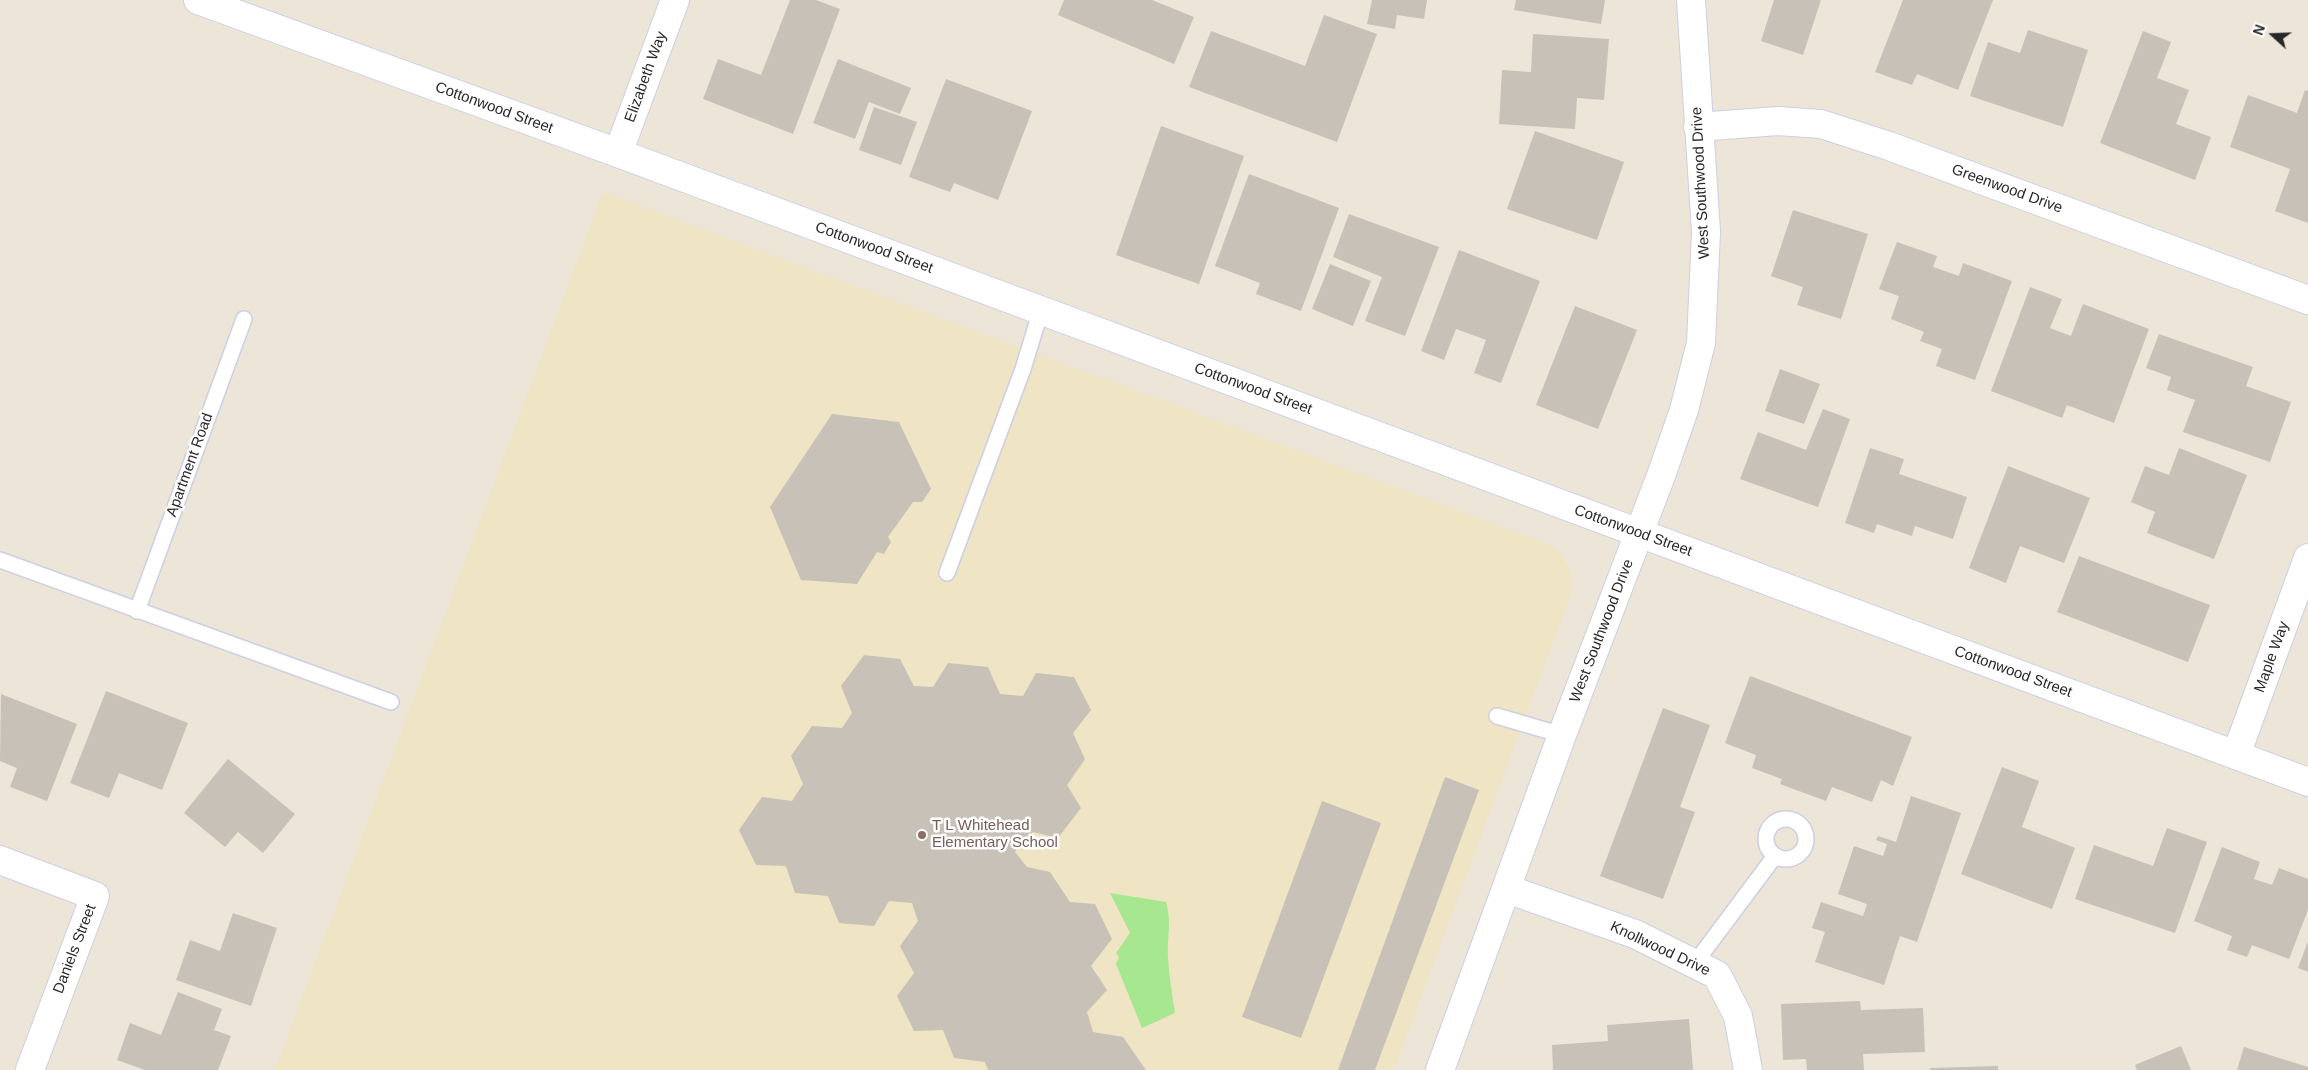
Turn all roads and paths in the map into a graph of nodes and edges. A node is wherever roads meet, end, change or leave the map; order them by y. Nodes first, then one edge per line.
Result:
1 (198, 0) edge
2 (674, 0) edge
3 (1691, 0) edge
4 (1698, 127) junction
5 (618, 153) junction
6 (2308, 300) edge
7 (1041, 310) junction
8 (244, 319) dead end
9 (1639, 533) junction
10 (2308, 558) edge
11 (0, 560) edge
12 (947, 573) dead end
13 (137, 611) junction
14 (391, 702) dead end
15 (1497, 716) dead end
16 (1562, 735) junction
17 (2236, 755) junction
18 (2308, 782) edge
19 (1775, 856) dead end
20 (0, 860) edge
21 (1507, 889) junction
22 (1695, 963) junction
23 (30, 1070) edge
24 (1440, 1070) edge
25 (1748, 1070) edge

1 - 5 street, Cottonwood Street
2 - 5 street, Elizabeth Way
3 - 4 street, West Southwood Drive
4 - 6 street, Greenwood Drive
4 - 9 street, West Southwood Drive
5 - 7 street, Cottonwood Street
7 - 9 street, Cottonwood Street
7 - 12 lane
8 - 13 lane, Apartment Road
9 - 16 street, West Southwood Drive
9 - 17 street, Cottonwood Street
10 - 17 street, Maple Way
11 - 13 lane
13 - 14 lane
15 - 16 lane
16 - 21 street, West Southwood Drive
17 - 18 street, Cottonwood Street
19 - 22 lane
20 - 23 street, Daniels Street
21 - 22 street, Knollwood Drive
21 - 24 street, West Southwood Drive
22 - 25 street, Knollwood Drive

